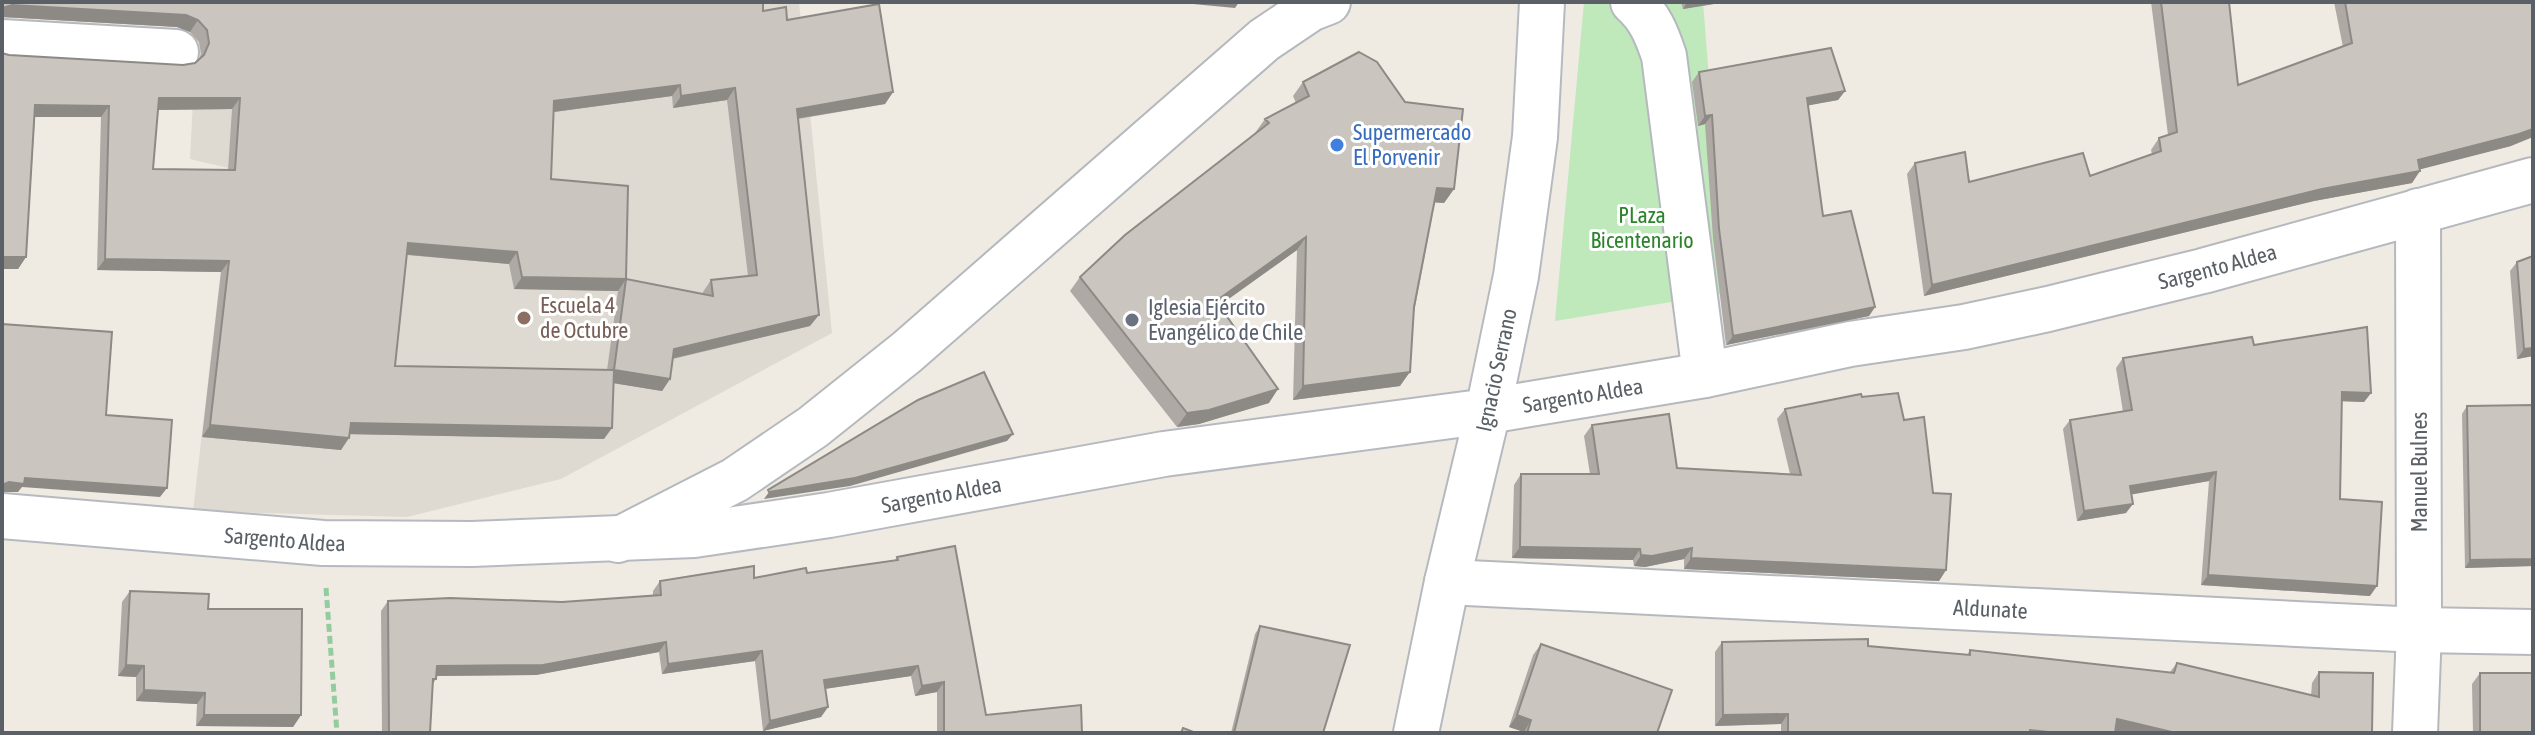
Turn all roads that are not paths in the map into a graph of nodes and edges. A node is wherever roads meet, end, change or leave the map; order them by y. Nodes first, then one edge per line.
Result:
1 (1328, 2) edge
2 (1542, 2) edge
3 (1633, 2) edge
4 (2, 42) edge
5 (176, 52) dead end
6 (2533, 180) edge
7 (2418, 211) junction
8 (1705, 375) junction
9 (1488, 411) junction
10 (2, 516) edge
11 (618, 540) junction
12 (1447, 582) junction
13 (2419, 630) junction
14 (2533, 632) edge
15 (1416, 733) edge
16 (2415, 733) edge

1 - 11 street, Sargento Aldea
2 - 9 street, Ignacio Serrano
3 - 8 street
4 - 5 street
6 - 7 street, Sargento Aldea
7 - 8 street, Sargento Aldea
7 - 13 street, Manuel Bulnes
8 - 9 street, Sargento Aldea
9 - 11 street, Sargento Aldea
9 - 12 street, Ignacio Serrano
10 - 11 street, Sargento Aldea
12 - 13 street, Aldunate
12 - 15 street, Ignacio Serrano
13 - 14 street, Aldunate
13 - 16 street, Manuel Bulnes

